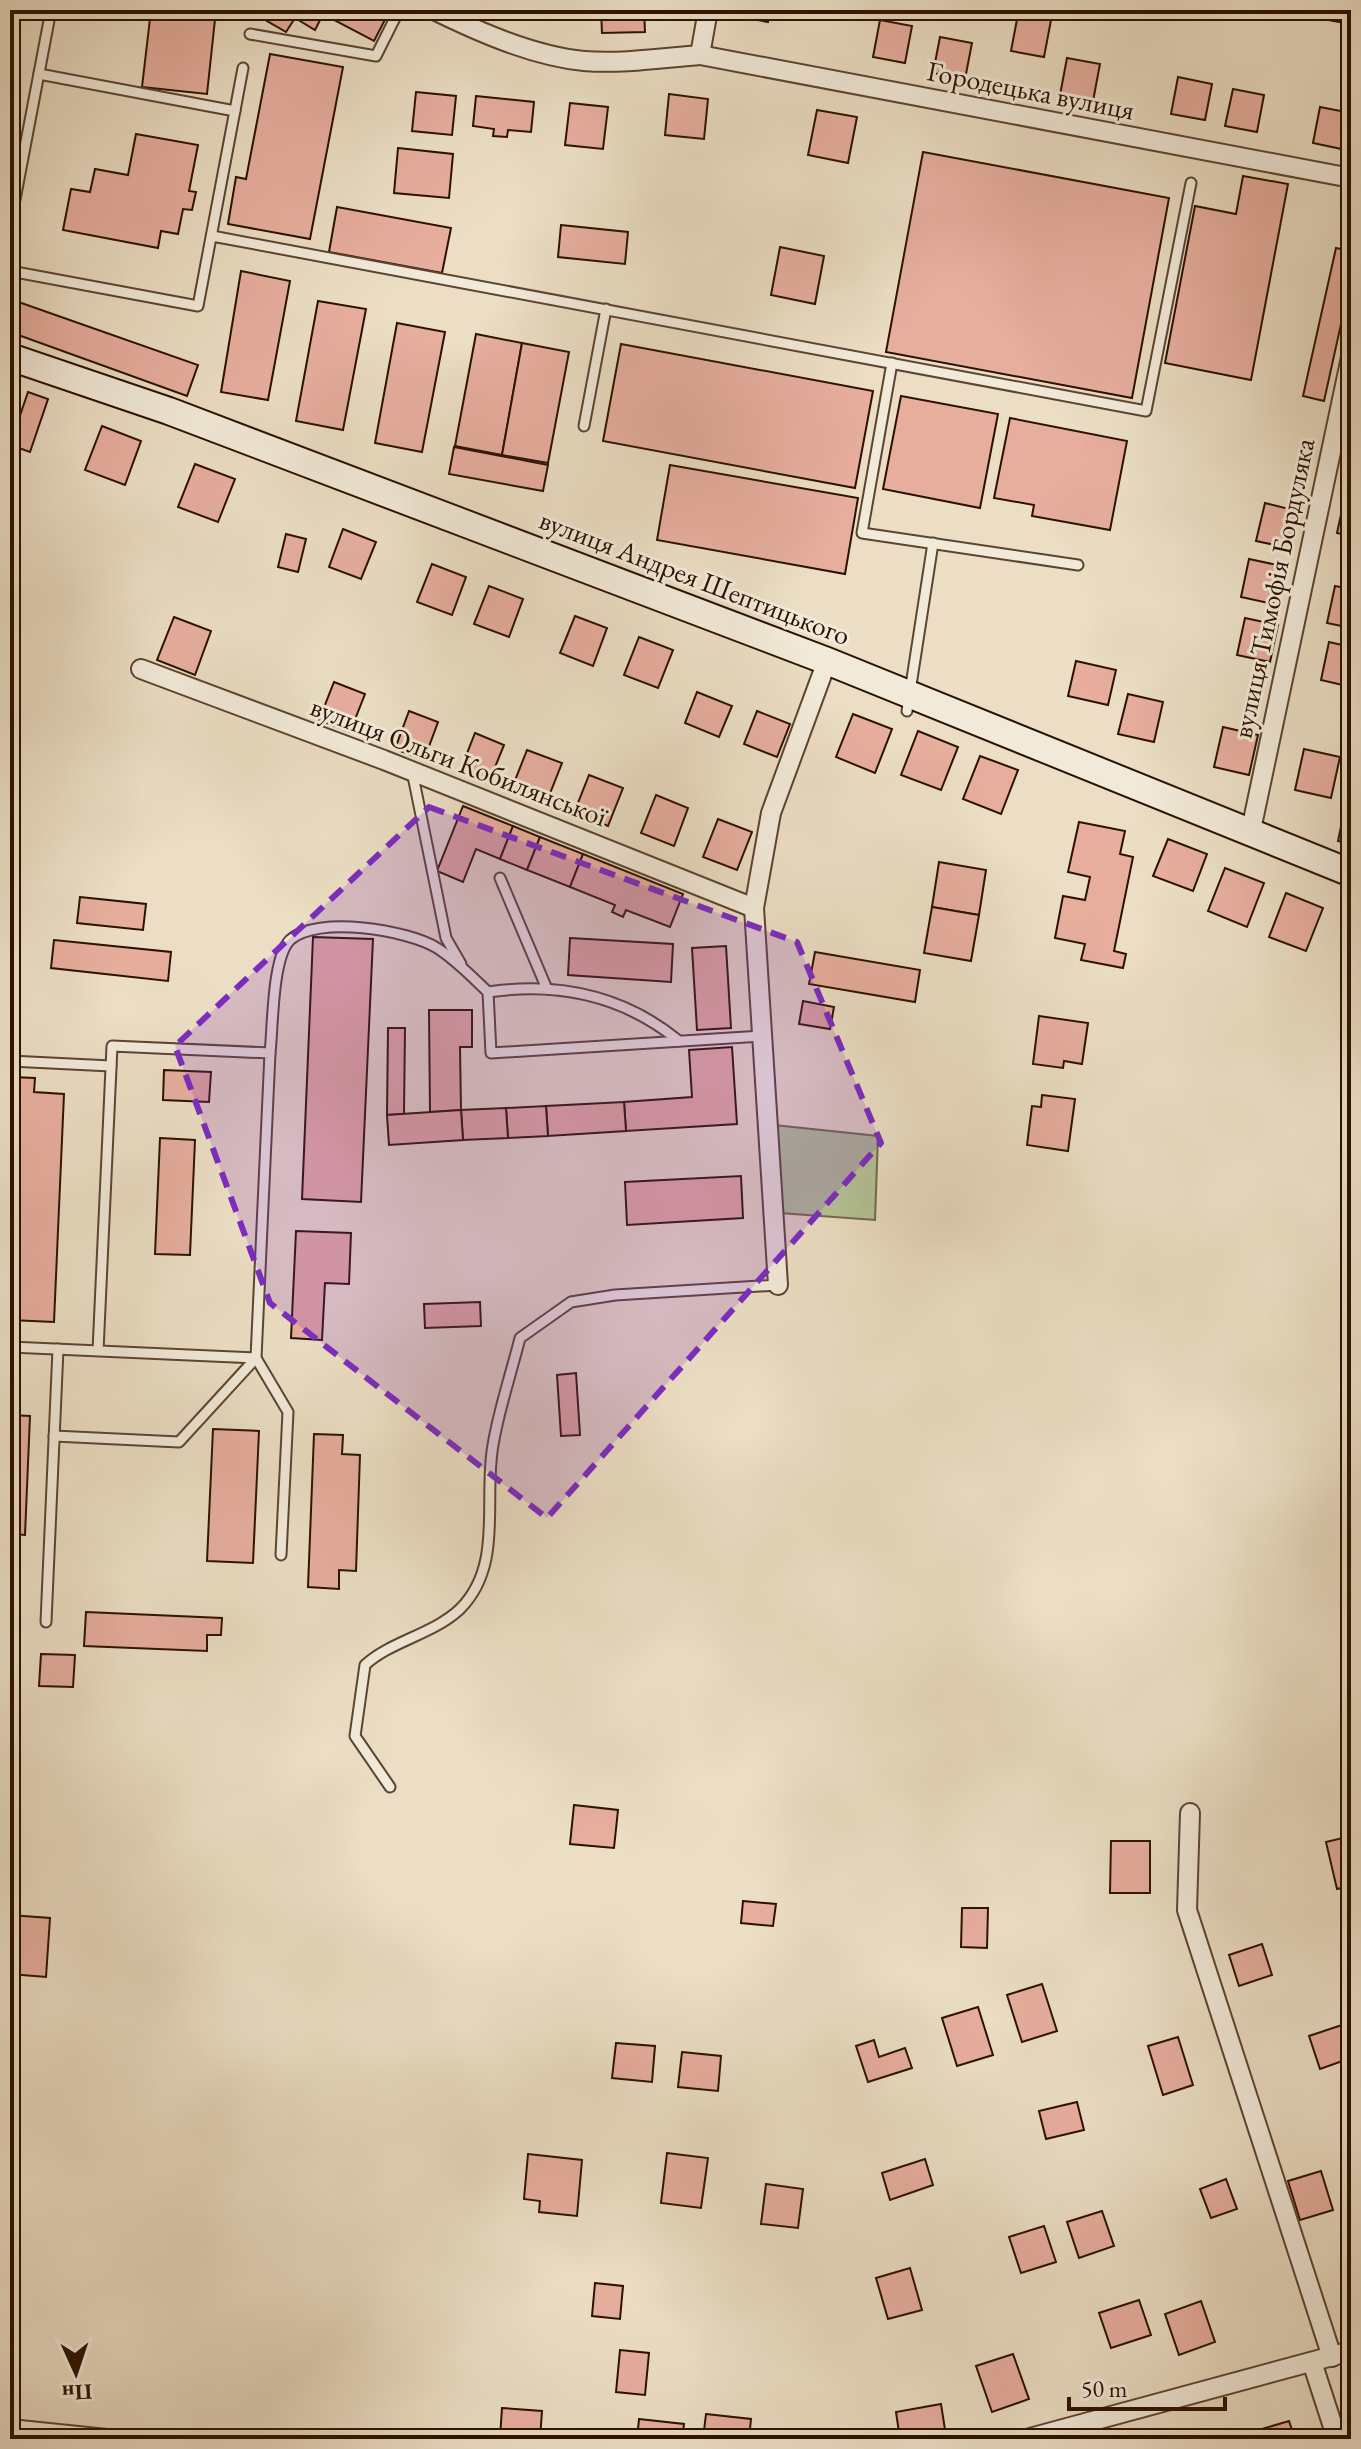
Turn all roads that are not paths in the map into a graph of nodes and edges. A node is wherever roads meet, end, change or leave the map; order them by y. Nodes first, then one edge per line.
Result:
1 (51, 10) edge
2 (399, 10) edge
3 (434, 10) edge
4 (708, 10) edge
5 (250, 34) dead end
6 (700, 55) junction
7 (243, 68) dead end
8 (39, 74) junction
9 (235, 111) junction
10 (1351, 178) edge
11 (1191, 183) dead end
12 (10, 226) edge
13 (212, 236) junction
14 (10, 271) edge
15 (606, 309) junction
16 (10, 357) edge
17 (1351, 357) edge
18 (892, 363) junction
19 (584, 426) dead end
20 (1344, 428) edge
21 (933, 543) junction
22 (1078, 565) dead end
23 (827, 661) junction
24 (141, 669) dead end
25 (908, 702) junction
26 (412, 771) junction
27 (1251, 830) junction
28 (1351, 873) edge
29 (500, 878) dead end
30 (754, 908) junction
31 (465, 970) junction
32 (547, 989) junction
33 (488, 992) junction
34 (762, 1036) junction
35 (679, 1041) junction
36 (270, 1053) junction
37 (10, 1061) edge
38 (111, 1066) junction
39 (778, 1285) joint
40 (10, 1347) edge
41 (58, 1349) junction
42 (98, 1351) junction
43 (256, 1358) junction
44 (54, 1436) junction
45 (281, 1555) dead end
46 (46, 1622) dead end
47 (390, 1787) dead end
48 (1190, 1813) dead end
49 (1351, 2351) edge
50 (1332, 2357) junction
51 (1312, 2362) junction
52 (10, 2429) edge
53 (107, 2439) edge
54 (1026, 2439) edge
55 (1337, 2439) edge

1 - 8 lane
2 - 5 lane
3 - 6 street, Городецька вулиця
4 - 6 street
6 - 10 street, Городецька вулиця
7 - 9 lane
8 - 9 lane
8 - 12 lane
9 - 13 lane
11 - 18 lane
13 - 14 lane
13 - 15 lane
15 - 18 lane
15 - 19 lane
16 - 23 main road, вулиця Андрея Шептицького
17 - 20 street, вулиця Тимофія Бордуляка
18 - 21 lane
20 - 27 street, вулиця Тимофія Бордуляка
21 - 22 lane
21 - 25 lane
23 - 25 main road, вулиця Андрея Шептицького
23 - 30 street
24 - 26 street, вулиця Ольги Кобилянської
25 - 27 main road, вулиця Андрея Шептицького
26 - 30 street, вулиця Ольги Кобилянської
26 - 31 lane
27 - 28 main road, вулиця Андрея Шептицького
29 - 32 lane
30 - 34 street
31 - 33 lane
31 - 36 lane
32 - 33 lane
32 - 35 lane
33 - 35 lane
34 - 35 lane
34 - 39 street
36 - 38 lane
36 - 43 lane
37 - 38 lane
38 - 42 lane
39 - 47 lane
40 - 41 lane
41 - 42 lane
41 - 44 lane
42 - 43 lane
43 - 44 lane
43 - 45 lane
44 - 46 lane
48 - 50 street
49 - 50 street
50 - 51 street
51 - 54 street
51 - 55 street
52 - 53 street

